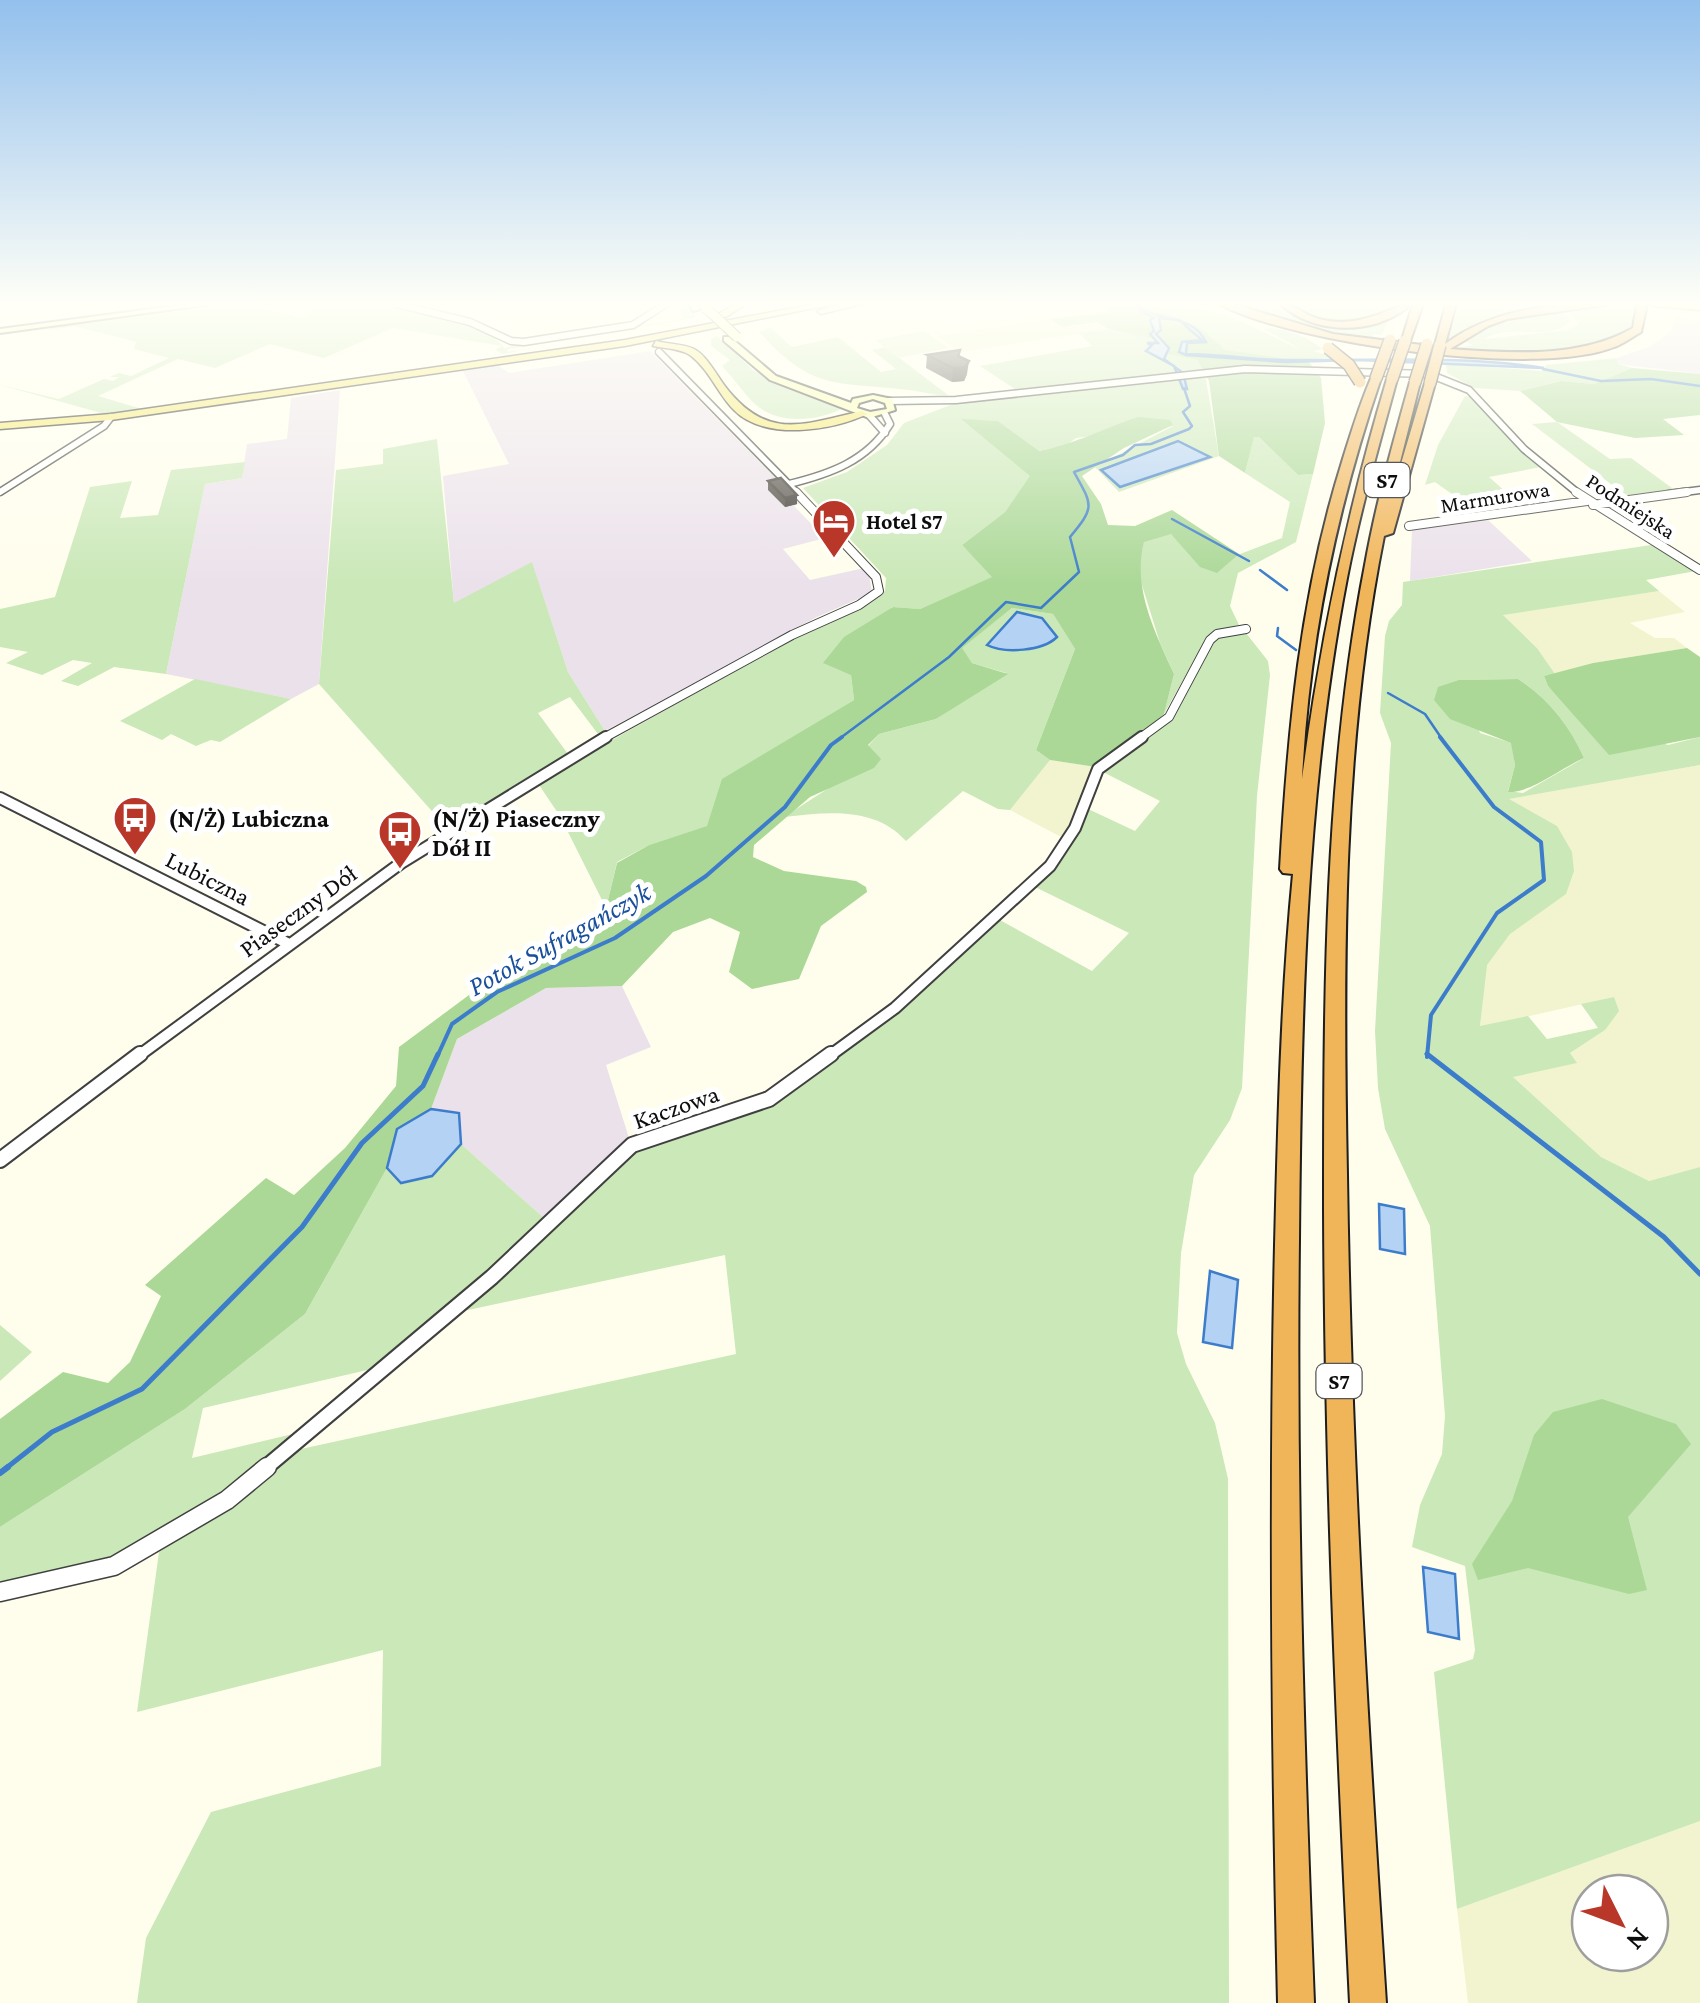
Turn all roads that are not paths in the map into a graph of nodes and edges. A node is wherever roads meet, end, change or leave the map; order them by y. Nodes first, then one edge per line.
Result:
1 (249, 397) edge
2 (704, 397) edge
3 (731, 397) edge
4 (824, 397) edge
5 (855, 397) edge
6 (971, 397) edge
7 (1360, 397) edge
8 (1369, 397) edge
9 (1387, 397) edge
10 (1410, 397) edge
11 (1426, 397) edge
12 (1473, 397) edge
13 (860, 399) junction
14 (889, 408) junction
15 (859, 411) junction
16 (111, 417) junction
17 (1361, 420) junction
18 (0, 426) edge
19 (886, 433) junction
20 (789, 484) junction
21 (1700, 490) edge
22 (0, 492) edge
23 (1590, 503) junction
24 (1409, 526) dead end
25 (1700, 570) edge
26 (1367, 581) junction
27 (1246, 628) dead end
28 (0, 798) edge
29 (289, 944) junction
30 (1296, 971) junction
31 (0, 1160) edge
32 (0, 1592) edge
33 (1296, 2003) edge
34 (1368, 2003) edge

1 - 16 main road
2 - 20 street
3 - 15 main road
4 - 15 street
5 - 13 street
6 - 14 street, Podmiejska
7 - 17 highway, bridge
8 - 17 highway, bridge
9 - 30 highway, S7, bridge
10 - 26 highway, S7, bridge
11 - 26 highway, bridge
12 - 23 street, Podmiejska
13 - 14 street
13 - 15 street
14 - 15 street
14 - 19 street
15 - 19 street
16 - 18 main road
16 - 22 street
17 - 30 highway
19 - 20 street
20 - 29 street, Piaseczny Dół
21 - 23 street, Marmurowa
23 - 24 street, Marmurowa
23 - 25 street, Podmiejska
26 - 34 highway, S7
27 - 32 street, Kaczowa
28 - 29 street, Lubiczna
29 - 31 street, Piaseczny Dół
30 - 33 highway, S7

